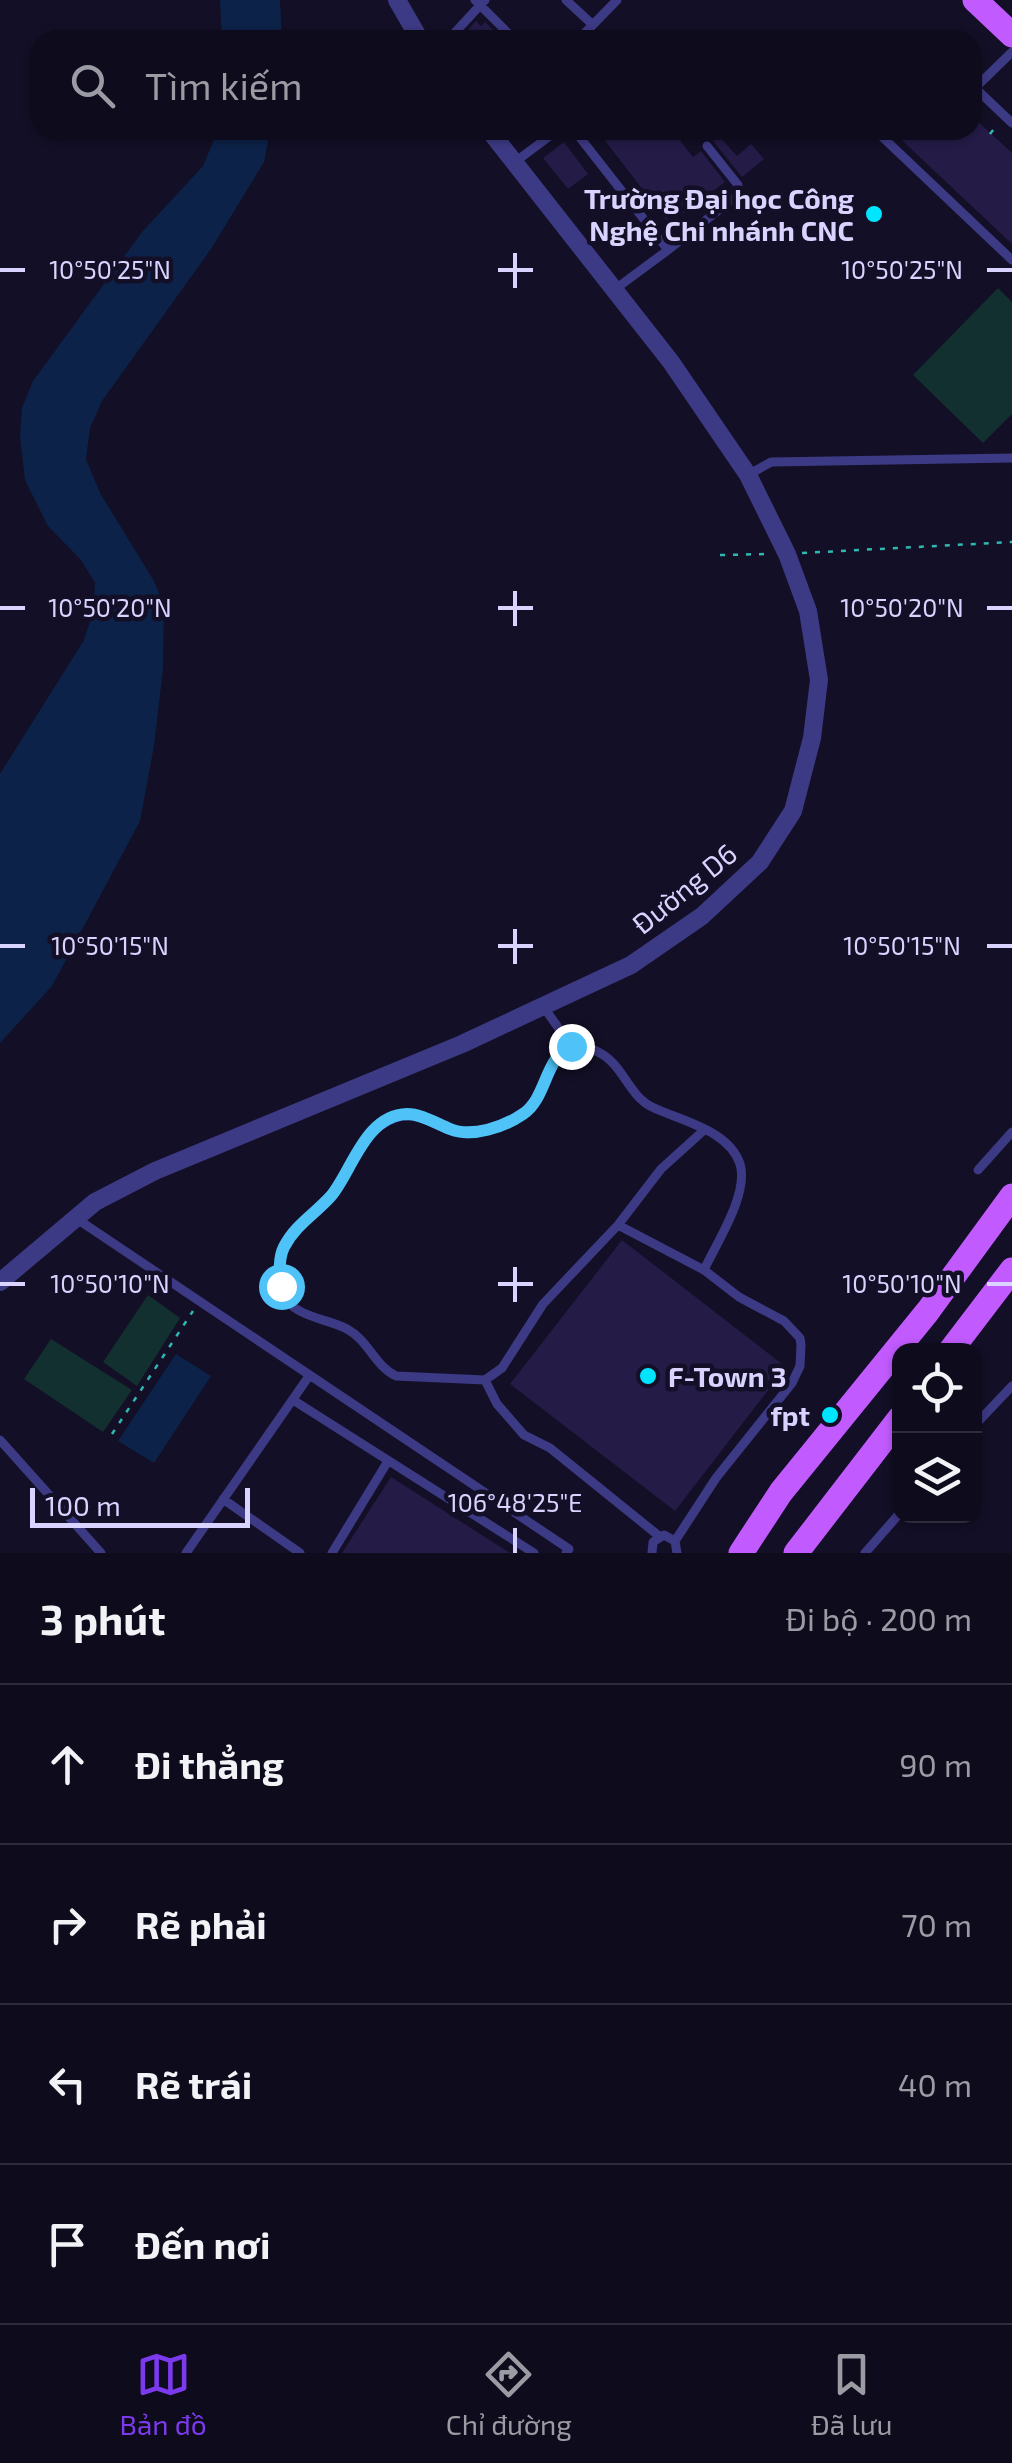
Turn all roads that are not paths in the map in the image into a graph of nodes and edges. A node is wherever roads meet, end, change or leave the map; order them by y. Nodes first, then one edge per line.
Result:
1 (397, 0) edge
2 (566, 0) edge
3 (617, 0) edge
4 (975, 0) edge
5 (480, 2) edge
6 (592, 25) junction
7 (414, 30) edge
8 (456, 30) edge
9 (506, 30) edge
10 (587, 30) edge
11 (1012, 36) edge
12 (1012, 52) edge
13 (982, 79) edge
14 (982, 94) edge
15 (1012, 123) edge
16 (498, 140) edge
17 (544, 140) edge
18 (582, 140) edge
19 (886, 140) edge
20 (707, 146) dead end
21 (515, 162) junction
22 (668, 250) junction
23 (1012, 260) edge
24 (614, 290) junction
25 (1012, 458) edge
26 (748, 475) junction
27 (543, 1006) junction
28 (571, 1046) junction
29 (703, 1131) junction
30 (1012, 1132) edge
31 (978, 1170) dead end
32 (1012, 1196) edge
33 (75, 1218) junction
34 (618, 1226) junction
35 (966, 1258) junction
36 (704, 1270) junction
37 (1007, 1277) edge
38 (0, 1282) edge
39 (961, 1343) edge
40 (309, 1376) junction
41 (485, 1380) junction
42 (1012, 1386) edge
43 (293, 1400) junction
44 (982, 1418) edge
45 (892, 1428) edge
46 (0, 1440) edge
47 (892, 1448) edge
48 (388, 1461) junction
49 (223, 1500) junction
50 (892, 1521) edge
51 (660, 1536) junction
52 (675, 1540) junction
53 (799, 1550) edge
54 (101, 1553) edge
55 (186, 1553) edge
56 (300, 1553) edge
57 (332, 1553) edge
58 (534, 1553) edge
59 (566, 1553) edge
60 (652, 1553) edge
61 (676, 1553) edge
62 (741, 1553) edge
63 (865, 1553) edge

1 - 7 street
2 - 6 lane
3 - 6 lane
4 - 11 main road
5 - 8 lane
5 - 9 lane
6 - 10 lane
12 - 13 lane
14 - 15 lane
16 - 21 street, Đường D6
17 - 21 lane
18 - 22 lane
19 - 23 lane
20 - 22 lane
21 - 24 street, Đường D6
22 - 24 lane
24 - 26 street, Đường D6
25 - 26 lane
26 - 27 street, Đường D6
27 - 28 lane
27 - 33 street, Đường D6
28 - 29 lane
28 - 41 lane
29 - 34 lane
29 - 36 lane
30 - 31 lane
32 - 35 main road
33 - 38 street, Đường D6
33 - 40 lane
34 - 36 lane
34 - 41 lane
35 - 37 main road
35 - 62 main road
36 - 52 lane
37 - 39 main road
40 - 43 lane
40 - 59 lane
41 - 51 lane
42 - 44 lane
43 - 48 lane
43 - 49 lane
45 - 53 main road
46 - 54 lane
47 - 53 main road
48 - 57 lane
48 - 58 lane
49 - 55 lane
49 - 56 lane
50 - 63 lane
51 - 52 lane
51 - 60 lane
52 - 61 lane

